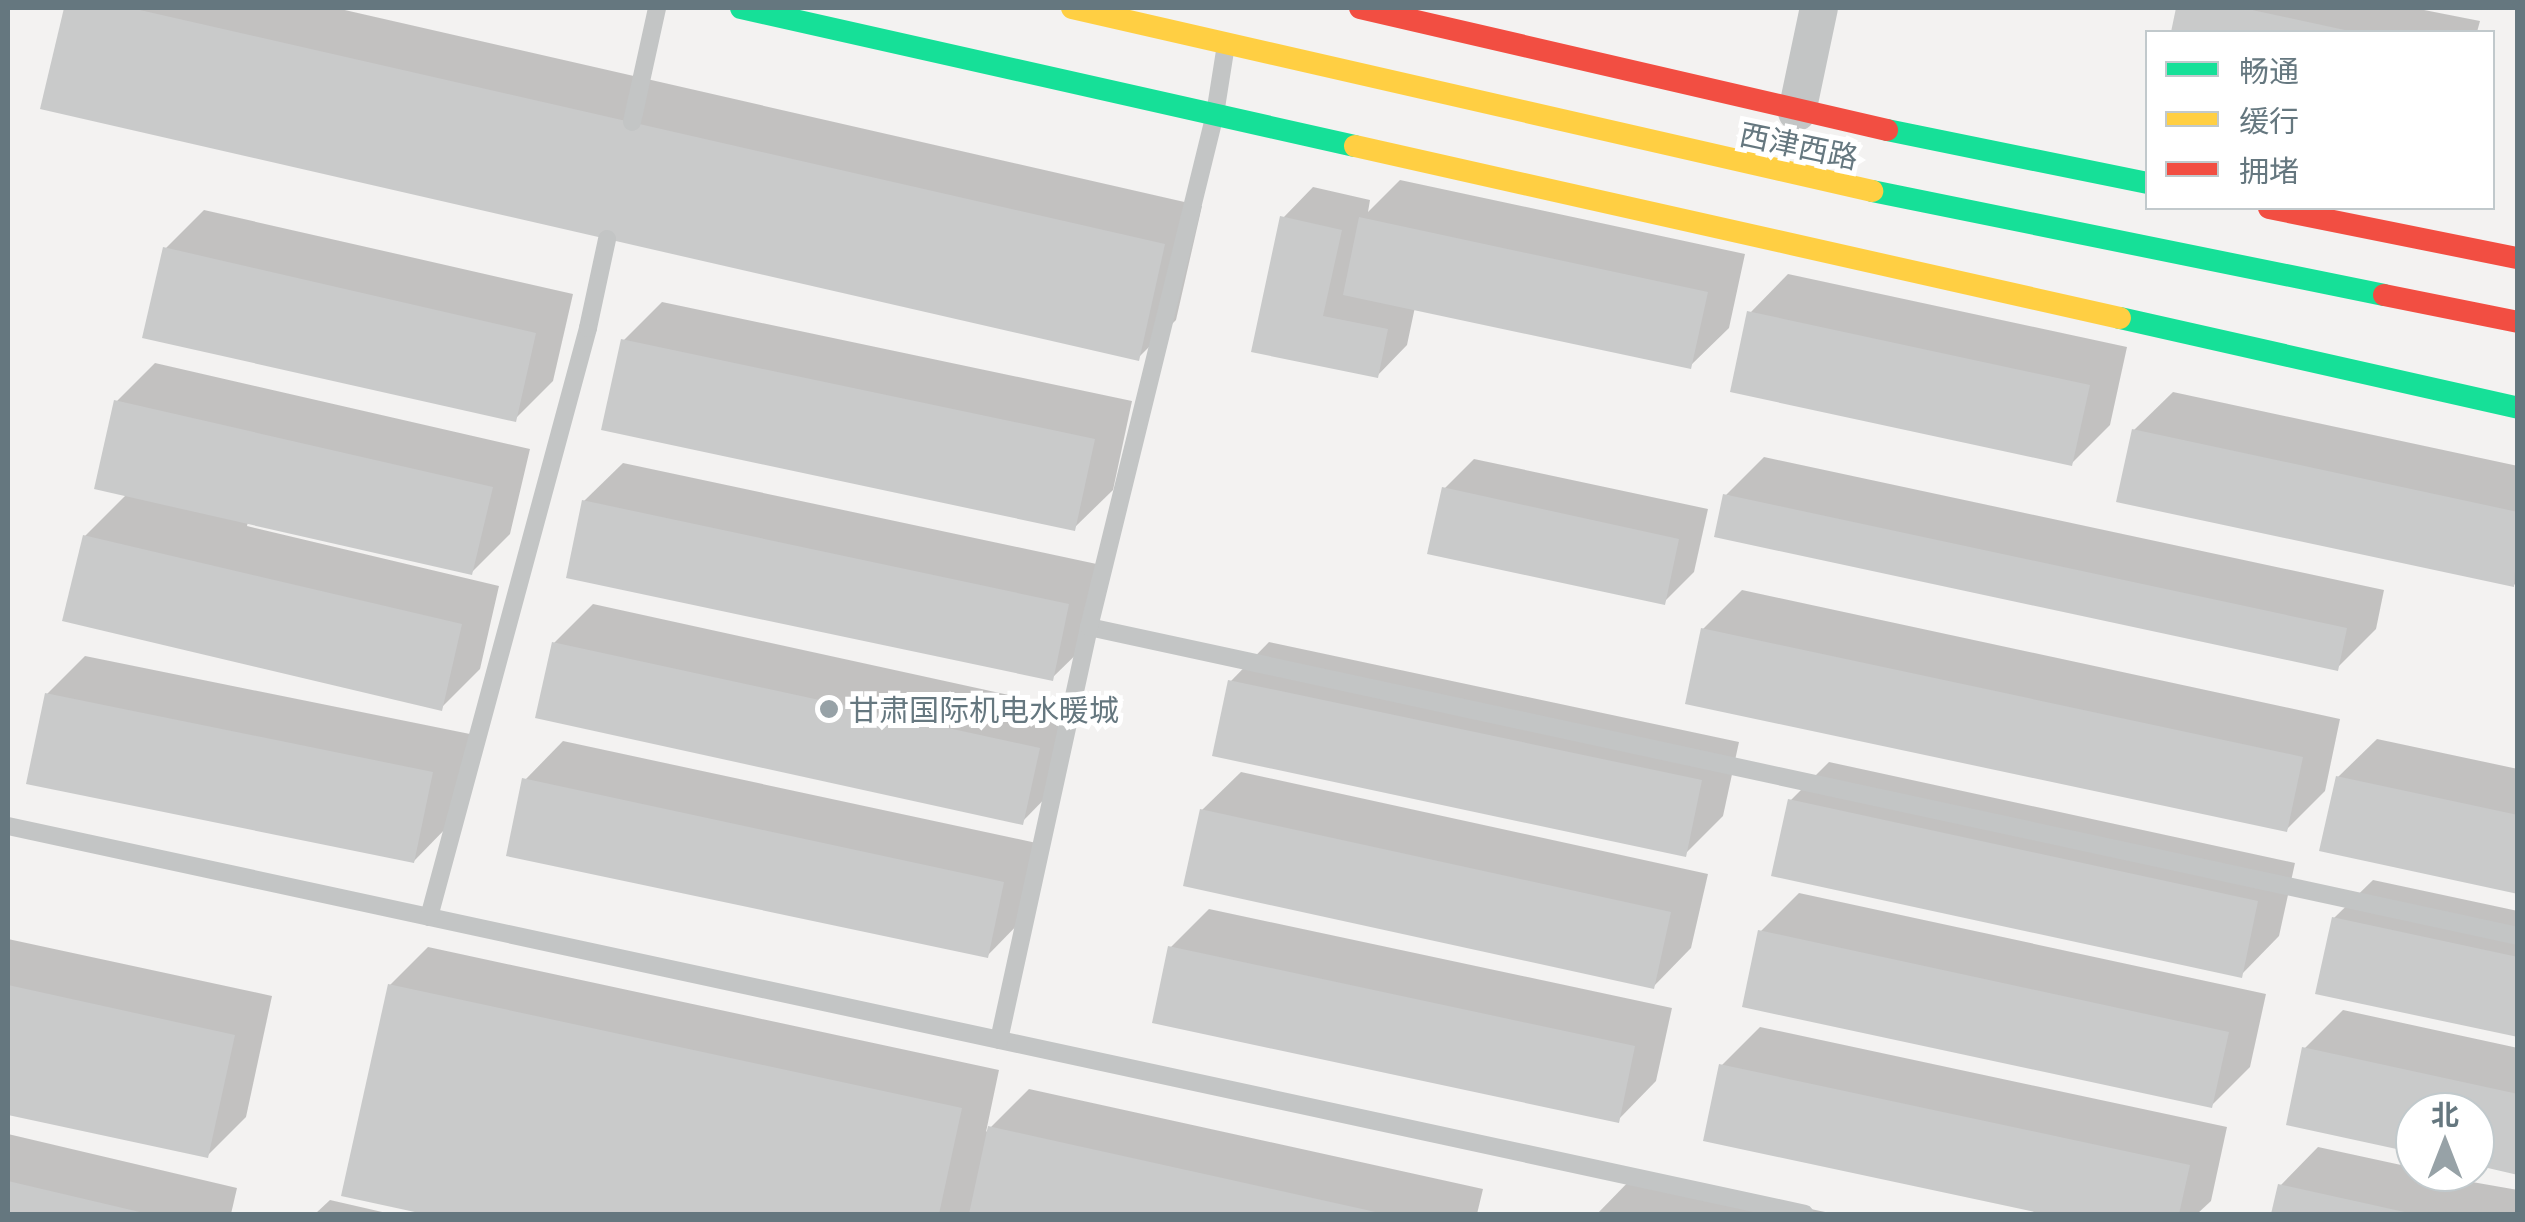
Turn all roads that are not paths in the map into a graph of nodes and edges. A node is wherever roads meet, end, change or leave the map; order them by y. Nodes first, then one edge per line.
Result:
1 (658, 8) edge
2 (741, 8) edge
3 (1072, 8) edge
4 (1360, 8) edge
5 (1819, 8) edge
6 (1226, 42) junction
7 (1797, 112) junction
8 (1215, 114) junction
9 (632, 122) dead end
10 (2145, 182) edge
11 (2279, 210) edge
12 (607, 239) dead end
13 (2518, 258) edge
14 (2518, 322) edge
15 (2518, 408) edge
16 (1090, 627) junction
17 (8, 826) edge
18 (429, 917) junction
19 (2518, 936) edge
20 (999, 1040) junction
21 (1805, 1214) edge

1 - 9 lane
2 - 8 main road
3 - 6 main road, 西津西路
4 - 7 main road, 西津西路
5 - 7 street
6 - 8 lane
6 - 14 main road, 西津西路
7 - 10 main road, 西津西路
8 - 15 main road
8 - 16 lane
11 - 13 main road
12 - 18 lane
16 - 19 lane
16 - 20 lane
17 - 18 lane
18 - 20 lane
20 - 21 lane

